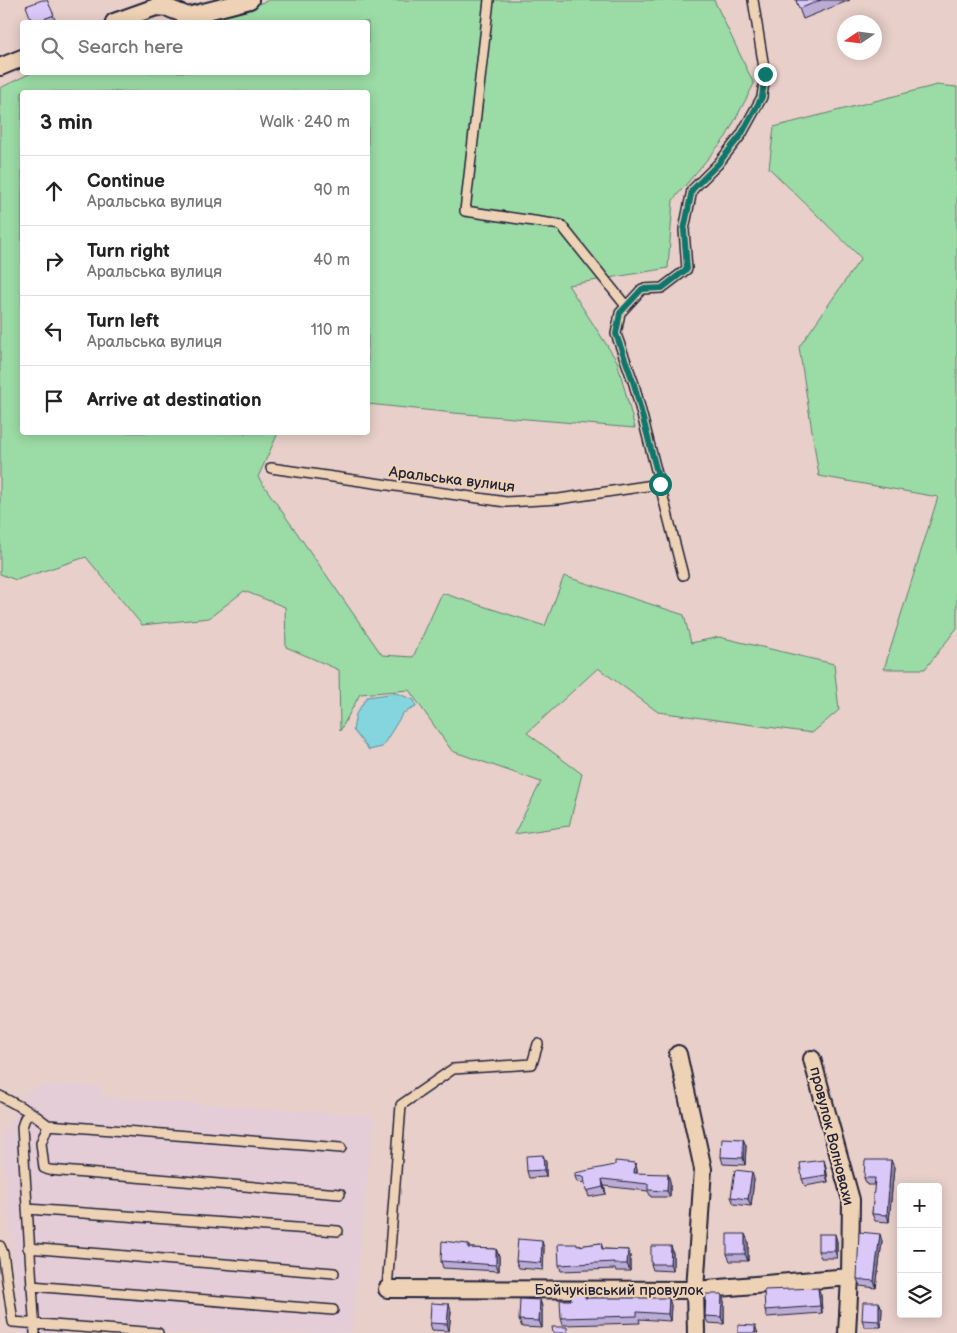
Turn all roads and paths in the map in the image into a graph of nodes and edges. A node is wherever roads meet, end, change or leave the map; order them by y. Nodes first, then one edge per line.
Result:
1 (250, 0) edge
2 (489, 0) edge
3 (753, 0) edge
4 (167, 4) edge
5 (120, 20) edge
6 (20, 59) edge
7 (0, 67) edge
8 (626, 306) junction
9 (271, 468) dead end
10 (660, 484) junction
11 (684, 575) dead end
12 (538, 1044) dead end
13 (678, 1054) dead end
14 (812, 1059) dead end
15 (0, 1096) edge
16 (32, 1113) junction
17 (48, 1124) junction
18 (340, 1148) dead end
19 (340, 1194) dead end
20 (27, 1209) junction
21 (338, 1231) dead end
22 (0, 1246) edge
23 (28, 1248) junction
24 (334, 1273) dead end
25 (850, 1277) junction
26 (31, 1286) junction
27 (387, 1289) joint
28 (695, 1290) junction
29 (333, 1310) dead end
30 (34, 1323) junction
31 (35, 1333) edge
32 (158, 1333) edge
33 (696, 1333) edge
34 (847, 1333) edge

1 - 4 street
2 - 8 lane
3 - 8 lane
4 - 5 street
6 - 7 street
8 - 10 lane
9 - 10 lane, Аральська вулиця
10 - 11 lane
12 - 27 lane
13 - 28 street
14 - 25 street, провулок Волновахи
15 - 16 lane
16 - 17 lane
16 - 20 lane
17 - 18 lane
17 - 19 lane
20 - 21 lane
20 - 23 lane
22 - 30 lane
23 - 24 lane
23 - 26 lane
25 - 28 street, Бойчуківський провулок
25 - 34 street, провулок Волновахи
26 - 29 lane
26 - 30 lane
27 - 28 street, Бойчуківський провулок
28 - 33 street
30 - 31 lane
30 - 32 lane

